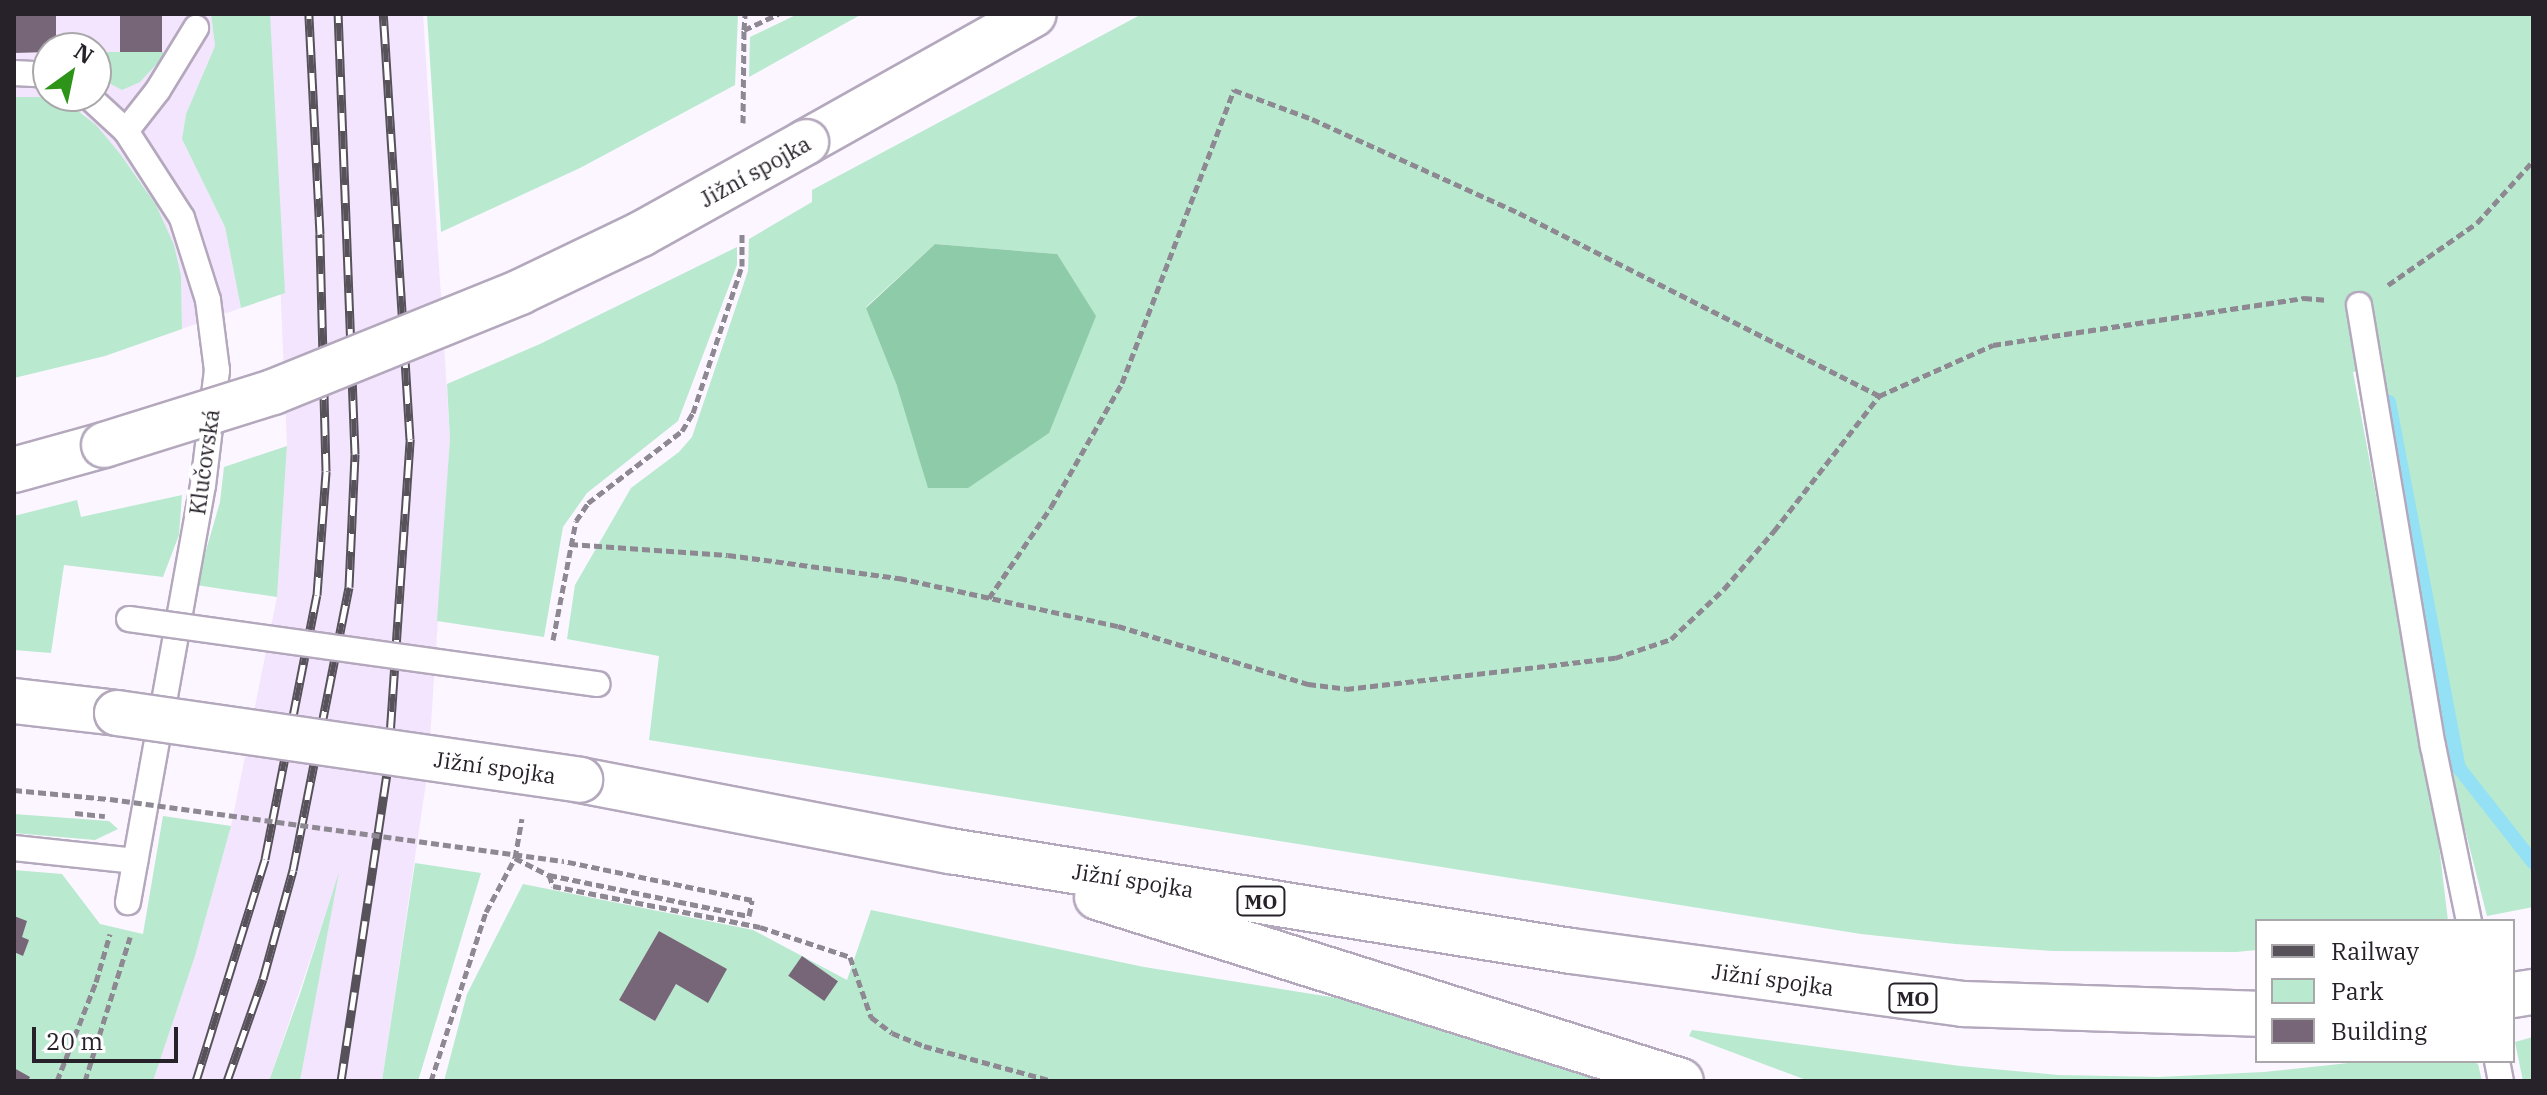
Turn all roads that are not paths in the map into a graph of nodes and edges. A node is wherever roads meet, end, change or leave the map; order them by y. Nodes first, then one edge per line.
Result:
1 (1034, 14) edge
2 (196, 28) dead end
3 (105, 112) edge
4 (126, 131) junction
5 (2359, 305) road end
6 (14, 470) edge
7 (129, 619) dead end
8 (598, 684) dead end
9 (14, 701) edge
10 (14, 848) edge
11 (950, 851) junction
12 (135, 861) junction
13 (128, 902) road end
14 (2469, 919) edge
15 (2255, 1014) edge
16 (1681, 1081) edge

1 - 6 highway, Jižní spojka, bridge
2 - 4 lane
3 - 4 lane, Klučovská
4 - 12 lane, Klučovská
5 - 14 lane
7 - 8 lane, bridge
9 - 11 highway, Jižní spojka / MO, bridge
10 - 12 lane
11 - 15 highway, Jižní spojka / MO
11 - 16 highway
12 - 13 lane, Klučovská

